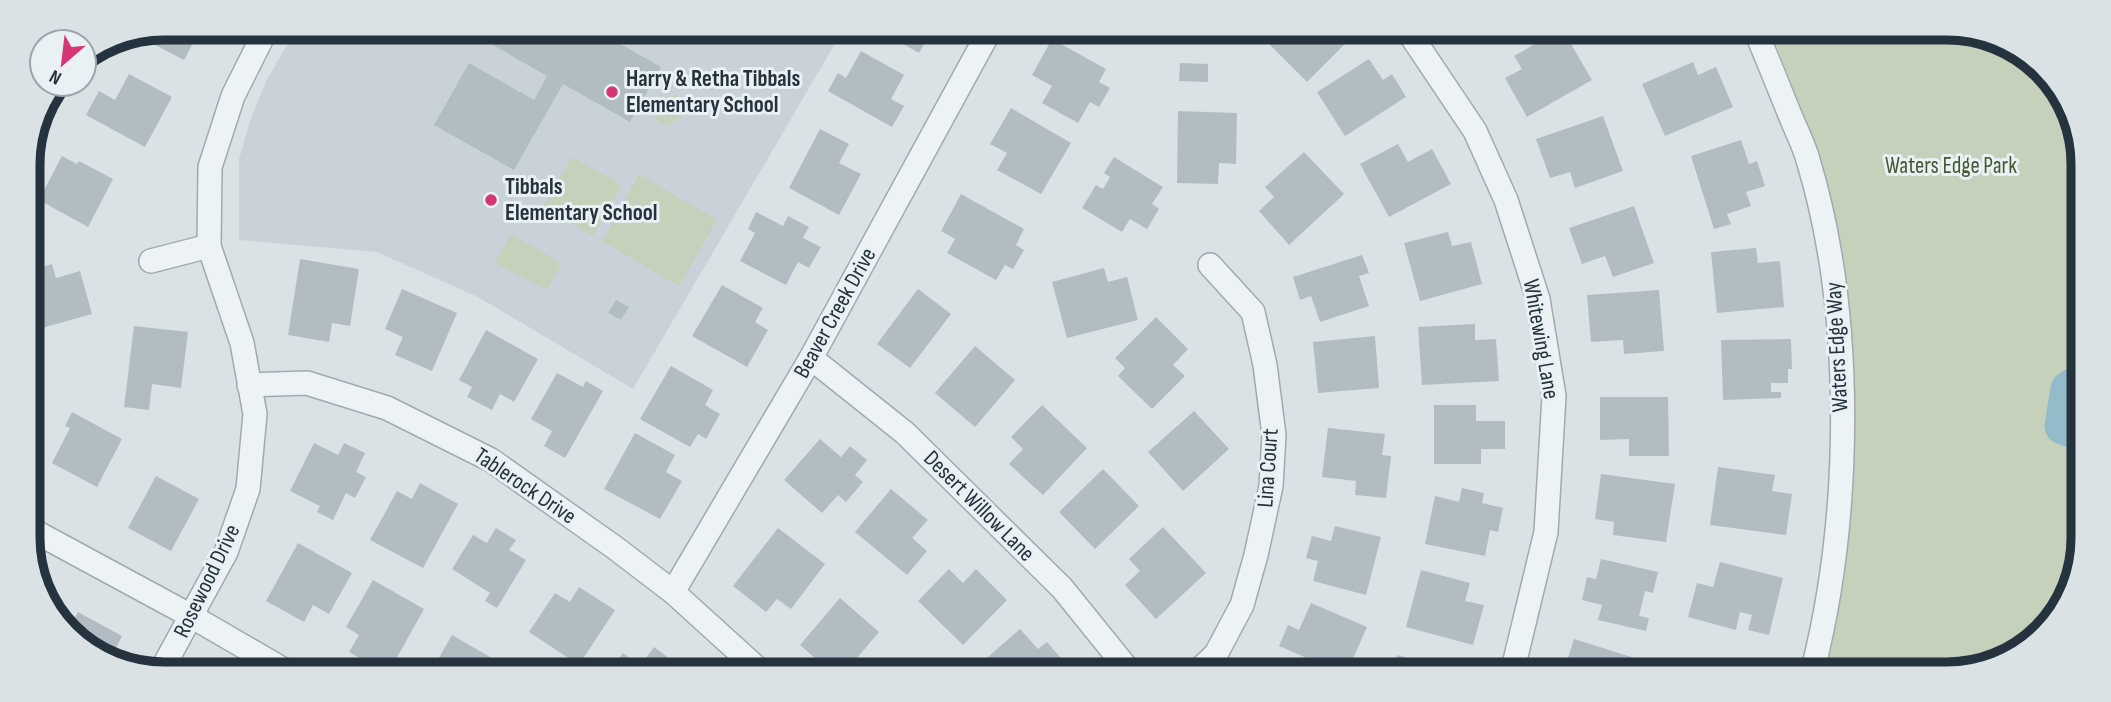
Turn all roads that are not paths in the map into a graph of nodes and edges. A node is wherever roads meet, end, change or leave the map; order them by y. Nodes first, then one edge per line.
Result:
1 (261, 40) edge
2 (985, 40) edge
3 (1414, 40) edge
4 (1759, 40) edge
5 (209, 246) junction
6 (151, 261) dead end
7 (1210, 265) dead end
8 (811, 358) junction
9 (250, 385) junction
10 (40, 534) edge
11 (673, 592) junction
12 (191, 616) junction
13 (1121, 661) edge
14 (1208, 661) edge
15 (1515, 661) edge
16 (1815, 661) edge
17 (166, 662) edge
18 (270, 662) edge
19 (751, 662) edge

1 - 5 street, Rosewood Drive
2 - 8 street, Beaver Creek Drive
3 - 15 street, Whitewing Lane
4 - 16 street, Waters Edge Way
5 - 6 street
5 - 9 street, Rosewood Drive
7 - 14 street, Lina Court
8 - 11 street, Beaver Creek Drive
8 - 13 street, Desert Willow Lane
9 - 11 street, Tablerock Drive
9 - 12 street, Rosewood Drive
10 - 12 street
11 - 19 street, Tablerock Drive
12 - 17 street, Rosewood Drive
12 - 18 street

